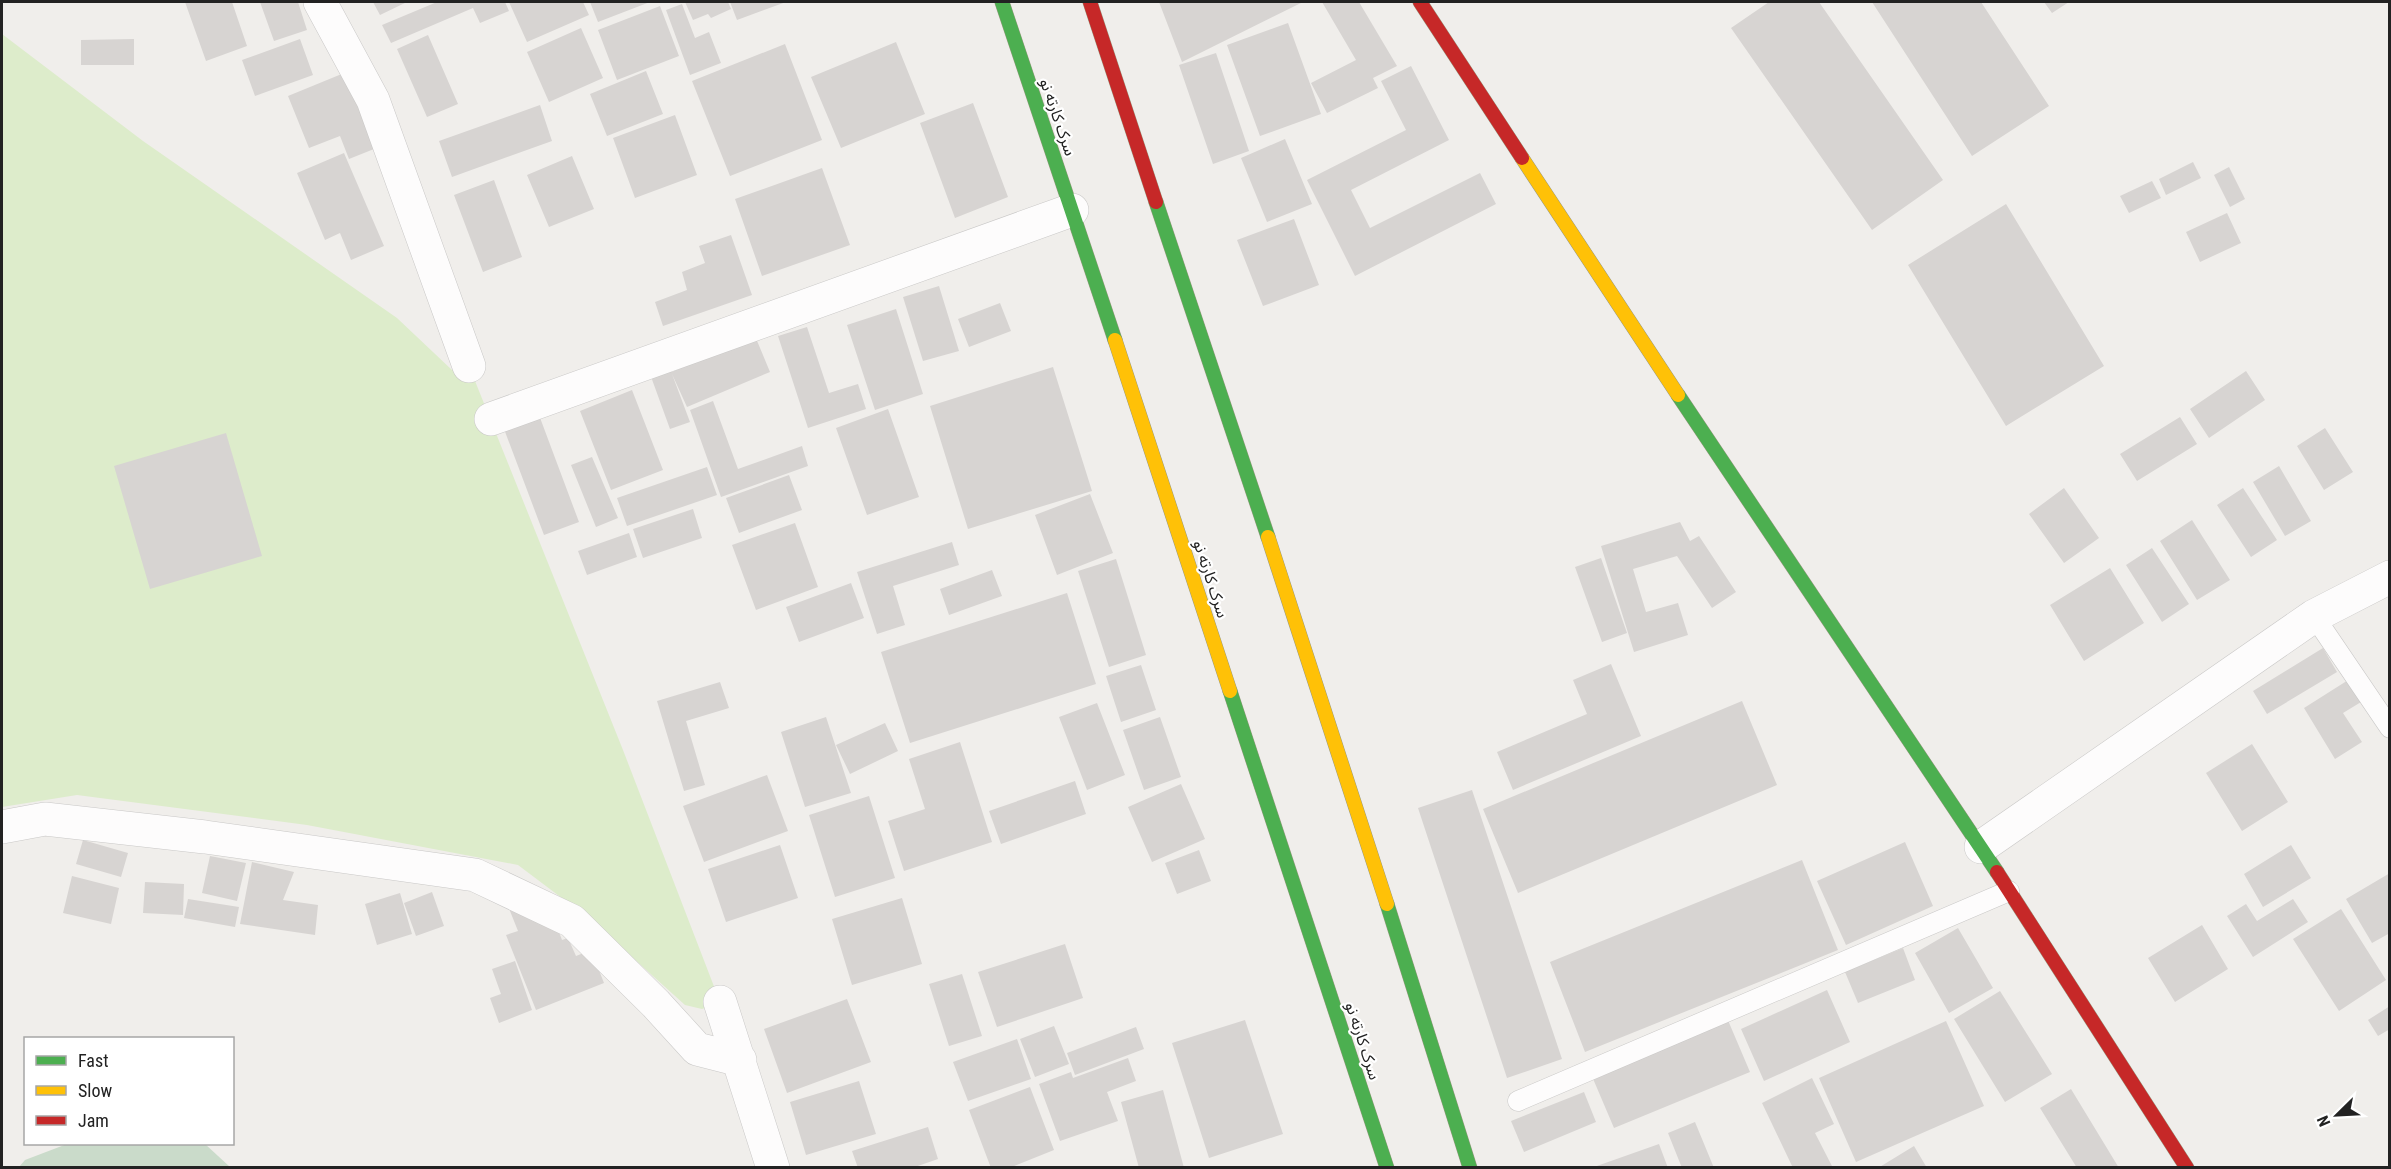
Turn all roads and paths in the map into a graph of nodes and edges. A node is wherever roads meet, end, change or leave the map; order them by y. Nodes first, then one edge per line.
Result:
1 (320, 2) edge
2 (1002, 2) edge
3 (1090, 2) edge
4 (1420, 2) edge
5 (1072, 210) junction
6 (469, 366) dead end
7 (491, 419) dead end
8 (2390, 577) edge
9 (2314, 616) junction
10 (2390, 728) edge
11 (2, 827) edge
12 (1981, 848) junction
13 (2010, 891) junction
14 (720, 1002) dead end
15 (740, 1060) junction
16 (1518, 1101) dead end
17 (773, 1167) edge
18 (1387, 1167) edge
19 (1470, 1167) edge
20 (2187, 1167) edge

1 - 6 street
2 - 5 main road, سرک کارته نو
3 - 19 main road
4 - 12 main road
5 - 7 street
5 - 18 main road, سرک کارته نو
8 - 9 street
9 - 10 lane
9 - 12 street
11 - 15 street
12 - 13 main road
13 - 16 lane
13 - 20 main road
14 - 15 street
15 - 17 street

